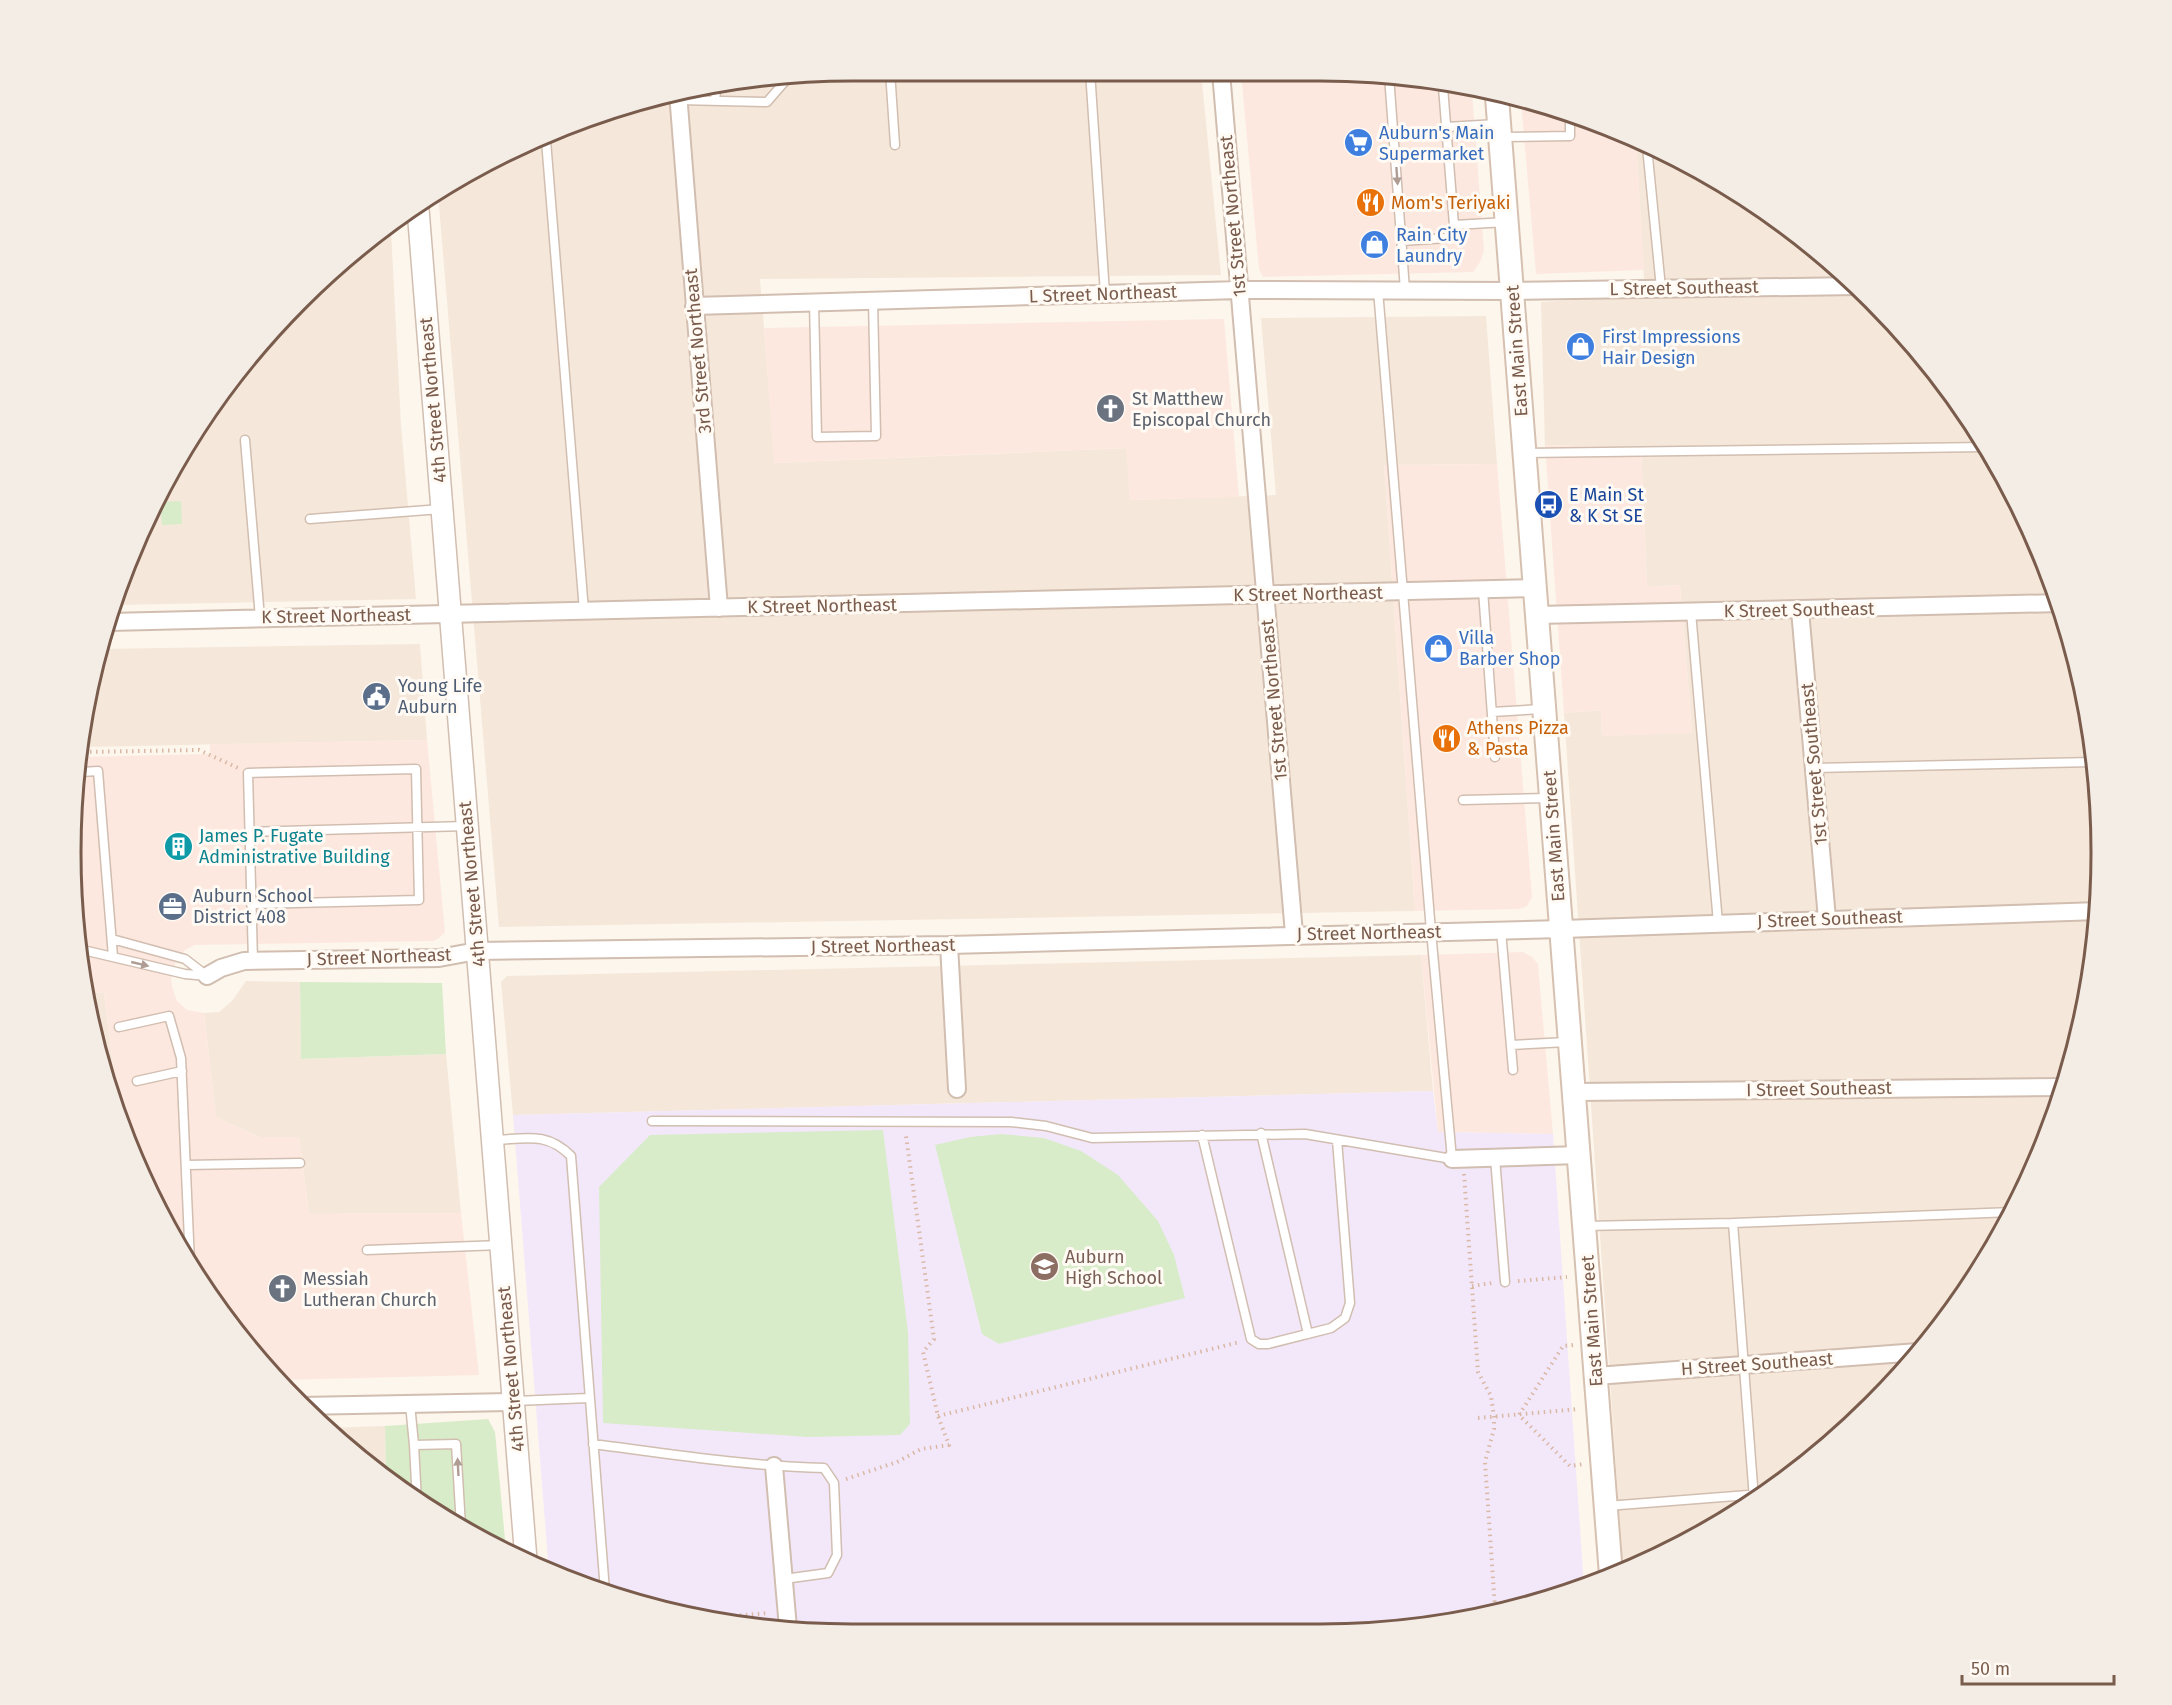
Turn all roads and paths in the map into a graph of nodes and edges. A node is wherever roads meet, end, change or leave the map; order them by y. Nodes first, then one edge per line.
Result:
1 (891, 81) edge
2 (1091, 81) edge
3 (1222, 81) edge
4 (782, 85) edge
5 (1390, 85) edge
6 (1443, 92) edge
7 (716, 94) edge
8 (692, 98) edge
9 (679, 101) edge
10 (716, 101) junction
11 (1497, 102) edge
12 (1570, 123) edge
13 (1446, 127) junction
14 (1500, 130) junction
15 (546, 145) edge
16 (895, 145) dead end
17 (1648, 155) edge
18 (419, 215) edge
19 (1507, 222) junction
20 (1454, 225) junction
21 (1402, 241) junction
22 (1843, 286) edge
23 (1661, 288) junction
24 (1239, 290) junction
25 (1378, 290) junction
26 (1405, 290) junction
27 (1512, 291) junction
28 (1106, 294) junction
29 (873, 301) junction
30 (814, 302) junction
31 (694, 306) junction
32 (245, 440) dead end
33 (1976, 447) edge
34 (1525, 453) junction
35 (442, 509) junction
36 (310, 519) dead end
37 (1535, 588) junction
38 (1483, 590) junction
39 (1404, 592) junction
40 (1266, 595) junction
41 (2049, 603) edge
42 (719, 608) junction
43 (1800, 610) junction
44 (584, 611) junction
45 (1691, 612) junction
46 (450, 613) junction
47 (1537, 615) junction
48 (260, 618) junction
49 (117, 622) edge
50 (1545, 709) junction
51 (1492, 712) junction
52 (88, 753) edge
53 (1495, 757) dead end
54 (2085, 762) edge
55 (1814, 768) junction
56 (86, 772) edge
57 (248, 773) junction
58 (1552, 798) junction
59 (1463, 800) dead end
60 (467, 826) junction
61 (417, 827) junction
62 (249, 831) junction
63 (251, 904) junction
64 (2088, 911) edge
65 (1827, 919) junction
66 (1718, 923) junction
67 (1562, 928) junction
68 (1501, 930) junction
69 (1431, 932) junction
70 (1294, 934) junction
71 (112, 939) junction
72 (949, 945) junction
73 (88, 951) edge
74 (477, 951) junction
75 (113, 957) junction
76 (253, 961) junction
77 (207, 976) junction
78 (119, 1027) dead end
79 (1570, 1041) junction
80 (1511, 1044) junction
81 (1513, 1070) dead end
82 (182, 1071) junction
83 (137, 1081) dead end
84 (2054, 1087) edge
85 (957, 1089) dead end
86 (1574, 1092) junction
87 (652, 1121) dead end
88 (1261, 1134) junction
89 (1202, 1135) junction
90 (906, 1136) dead end
91 (492, 1140) junction
92 (1337, 1140) junction
93 (1579, 1155) junction
94 (1496, 1158) junction
95 (1458, 1159) junction
96 (300, 1163) dead end
97 (186, 1165) junction
98 (2001, 1212) edge
99 (1733, 1223) junction
100 (1584, 1226) junction
101 (501, 1245) junction
102 (189, 1246) edge
103 (367, 1250) dead end
104 (1588, 1275) junction
105 (1505, 1282) junction
106 (1472, 1286) junction
107 (1308, 1334) junction
108 (1251, 1339) junction
109 (1593, 1343) junction
110 (1907, 1353) edge
111 (1743, 1365) junction
112 (1596, 1376) junction
113 (589, 1398) junction
114 (513, 1402) junction
115 (410, 1404) junction
116 (315, 1406) edge
117 (1598, 1407) junction
118 (1519, 1415) junction
119 (938, 1416) junction
120 (1494, 1417) junction
121 (1478, 1418) dead end
122 (593, 1444) junction
123 (414, 1445) junction
124 (1603, 1462) junction
125 (774, 1466) junction
126 (834, 1483) junction
127 (416, 1489) edge
128 (1755, 1489) edge
129 (1743, 1497) edge
130 (1606, 1506) junction
131 (460, 1517) edge
132 (525, 1550) edge
133 (1610, 1567) edge
134 (784, 1579) junction
135 (604, 1583) edge
136 (1495, 1603) edge
137 (787, 1611) junction
138 (741, 1615) edge
139 (788, 1621) edge

1 - 16 lane
2 - 28 lane
3 - 24 street, 1st Street Northeast
4 - 10 lane
5 -> 21 lane
6 - 13 lane
7 - 10 lane
8 - 10 lane
9 - 31 street, 3rd Street Northeast
11 - 14 main road, East Main Street
12 - 14 lane
13 - 14 lane
13 - 20 lane
14 - 19 main road, East Main Street
15 - 44 lane
17 - 23 lane
18 - 35 street, 4th Street Northeast
19 - 20 lane
19 - 27 main road, East Main Street
20 - 21 lane
21 - 26 lane
22 - 23 street, L Street Southeast
23 - 27 street, L Street Southeast
24 - 25 street, L Street Northeast
24 - 28 street, L Street Northeast
24 - 40 street, 1st Street Northeast
25 - 26 street, L Street Northeast
25 - 39 lane
26 - 27 street, L Street Northeast
27 - 34 main road, East Main Street
28 - 29 street, L Street Northeast
29 - 30 street, L Street Northeast
29 - 30 lane
30 - 31 street, L Street Northeast
31 - 42 street, 3rd Street Northeast
32 - 48 lane
33 - 34 lane
34 - 37 main road, East Main Street
35 - 36 lane
35 - 46 street, 4th Street Northeast
37 - 38 street, K Street Northeast
37 - 47 main road, East Main Street
38 - 39 street, K Street Northeast
38 - 51 lane
39 - 40 street, K Street Northeast
39 - 69 lane
40 - 42 street, K Street Northeast
40 - 70 street, 1st Street Northeast
41 - 43 street, K Street Southeast
42 - 44 street, K Street Northeast
43 - 45 street, K Street Southeast
43 - 55 street, 1st Street Southeast
44 - 46 street, K Street Northeast
45 - 47 street, K Street Southeast
45 - 66 lane
46 - 48 street, K Street Northeast
46 - 60 street, 4th Street Northeast
47 - 50 main road, East Main Street
48 - 49 street, K Street Northeast
50 - 51 lane
50 - 58 main road, East Main Street
51 - 53 lane
52 - 57 path
54 - 55 lane
55 - 65 street, 1st Street Southeast
56 - 71 lane
57 - 61 lane
57 - 62 lane
58 - 59 lane
58 - 67 main road, East Main Street
60 - 61 lane
60 - 74 street, 4th Street Northeast
61 - 62 lane
61 - 63 lane
62 - 63 lane
63 - 76 lane
64 - 65 street, J Street Southeast
65 - 66 street, J Street Southeast
66 - 67 street, J Street Southeast
67 - 68 street, J Street Northeast
67 - 79 main road, East Main Street
68 - 69 street, J Street Northeast
68 - 80 lane
69 - 70 street, J Street Northeast
69 - 95 lane
70 - 72 street, J Street Northeast
71 - 75 lane
71 - 77 lane
72 - 74 street, J Street Northeast
72 - 85 street
73 - 75 lane
74 - 76 street, J Street Northeast
74 - 91 street, 4th Street Northeast
75 -> 77 lane
76 - 77 street, J Street Northeast
78 - 82 lane
79 - 80 lane
79 - 86 main road, East Main Street
80 - 81 lane
82 - 83 lane
82 - 97 lane
84 - 86 street, I Street Southeast
86 - 93 main road, East Main Street
87 - 89 lane
88 - 89 lane
88 - 92 lane
88 - 107 lane
89 - 108 lane
90 - 119 path
91 - 101 street, 4th Street Northeast
91 - 113 lane
92 - 95 lane
92 - 107 lane
93 - 94 street
93 - 100 main road, East Main Street
94 - 95 street
94 - 105 lane
95 - 106 path
96 - 97 lane
97 - 102 lane
98 - 99 lane
99 - 100 lane
99 - 111 lane
100 - 104 main road, East Main Street
101 - 103 lane
101 - 114 street, 4th Street Northeast
104 - 105 path
104 - 109 main road, East Main Street
105 - 106 path
106 - 120 path
107 - 108 lane
108 - 119 path
109 - 112 main road, East Main Street
109 - 118 path
110 - 111 street, H Street Southeast
111 - 112 street, H Street Southeast
111 - 128 lane
112 - 117 main road, East Main Street
113 - 114 lane
113 - 122 lane
114 - 115 street
114 - 132 street, 4th Street Northeast
115 - 116 street
115 - 123 lane
117 - 118 path
117 - 124 main road, East Main Street
118 - 120 path
118 - 124 path
119 - 126 path
120 - 121 path
120 - 136 path
122 - 125 lane
122 - 135 lane
123 - 127 lane
131 -> 123 lane
124 - 130 main road, East Main Street
125 - 126 lane
125 - 134 street
126 - 134 lane
129 - 130 lane
130 - 133 main road, East Main Street
134 - 137 street
137 - 138 path
137 - 139 street

